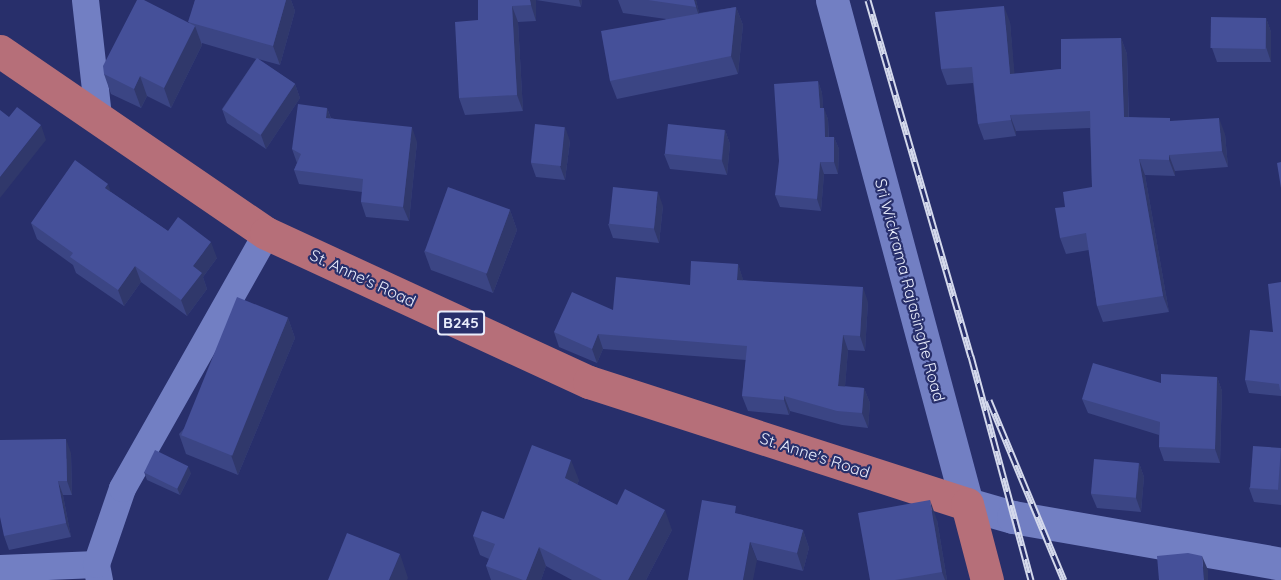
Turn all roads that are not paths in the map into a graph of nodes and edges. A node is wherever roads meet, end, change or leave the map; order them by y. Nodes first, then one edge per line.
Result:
1 (85, 0) edge
2 (832, 0) edge
3 (0, 51) edge
4 (98, 116) junction
5 (266, 233) junction
6 (966, 504) junction
7 (1281, 564) edge
8 (0, 568) edge
9 (97, 572) edge
10 (987, 580) edge

1 - 4 street
2 - 6 street, Sri Wickrama Rajasinghe Road
3 - 4 main road, St. Anne's Road / B245
4 - 5 main road, St. Anne's Road / B245
5 - 6 main road, St. Anne's Road / B245
5 - 9 street
6 - 7 street
6 - 10 main road, Sri Wickrama Rajasinghe Road
8 - 9 street

